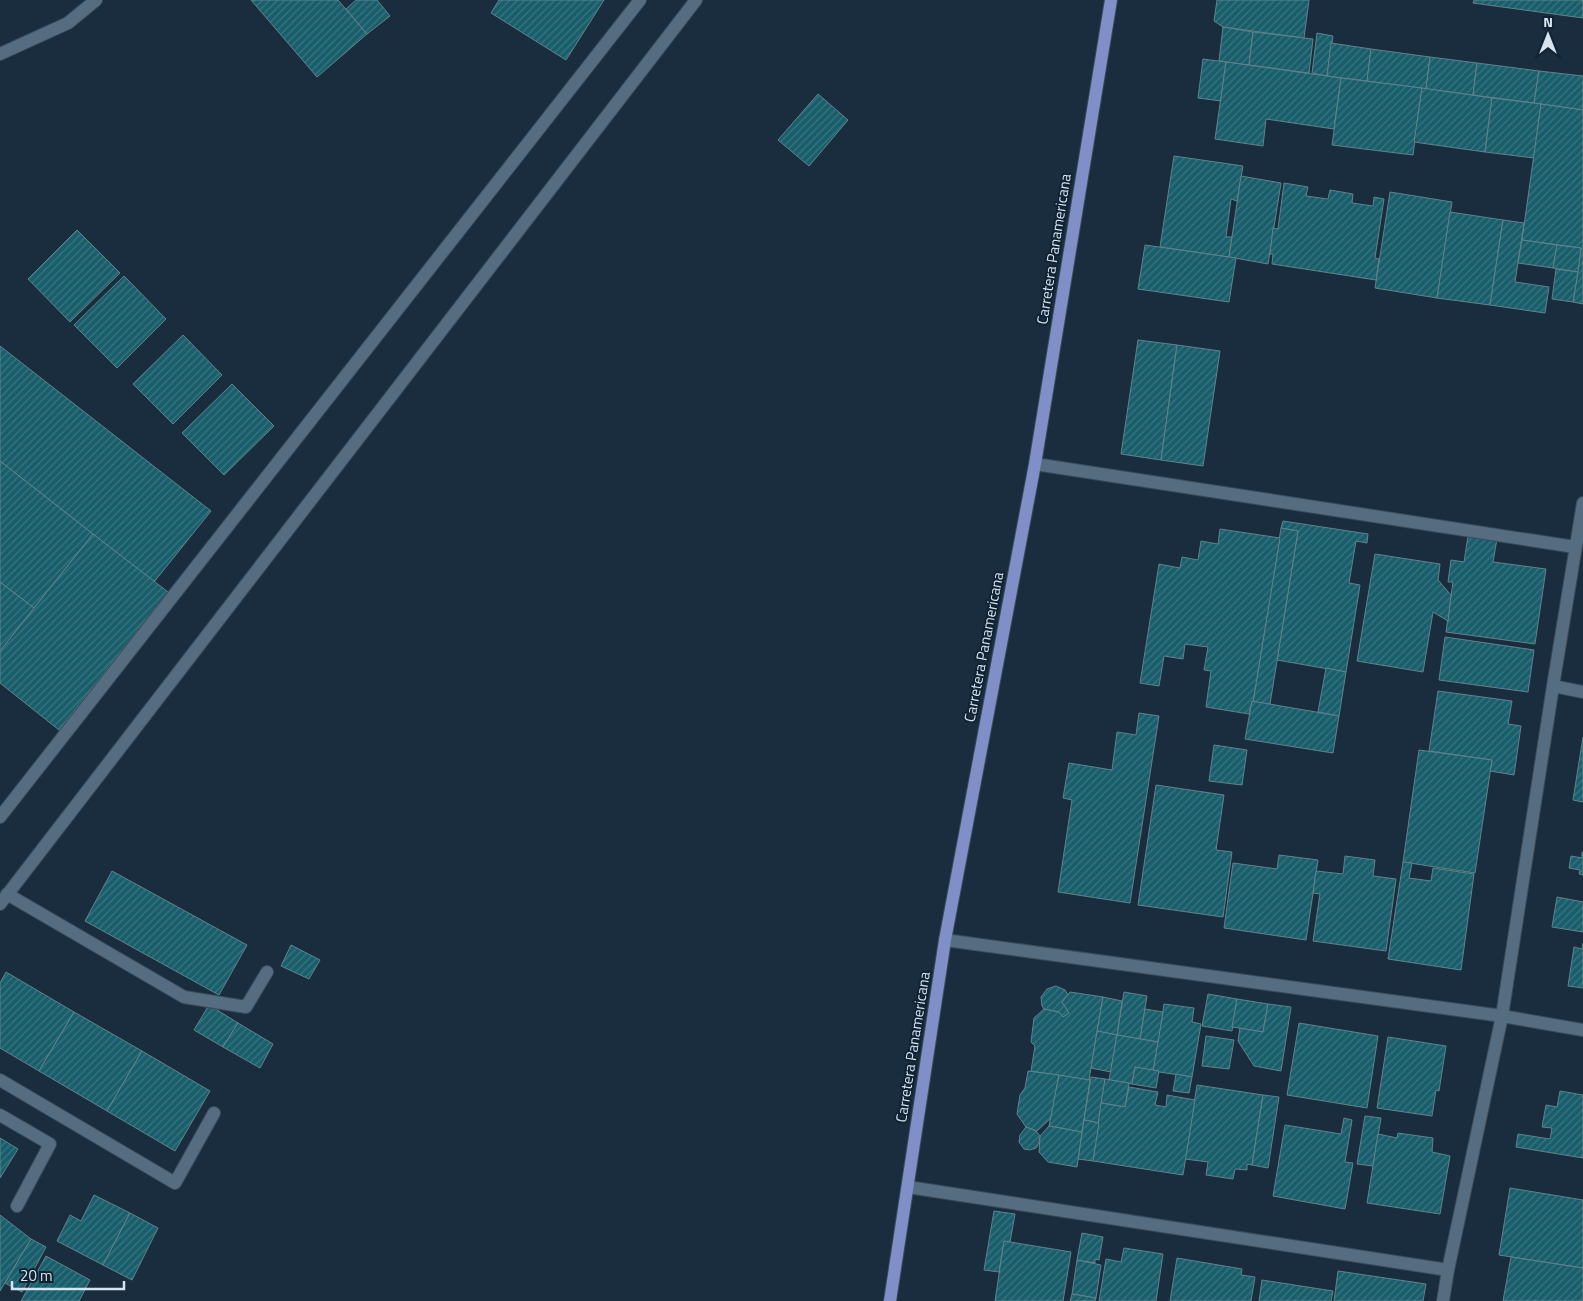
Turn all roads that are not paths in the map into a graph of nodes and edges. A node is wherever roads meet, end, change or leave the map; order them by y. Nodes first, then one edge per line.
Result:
1 (96, 0) edge
2 (640, 0) edge
3 (696, 0) edge
4 (1112, 0) edge
5 (0, 54) edge
6 (1035, 464) junction
7 (1583, 503) edge
8 (1575, 547) junction
9 (1553, 686) junction
10 (1583, 692) edge
11 (0, 817) edge
12 (4, 899) edge
13 (946, 940) junction
14 (267, 972) dead end
15 (1502, 1016) junction
16 (1583, 1030) edge
17 (0, 1080) edge
18 (214, 1113) dead end
19 (0, 1115) edge
20 (908, 1186) junction
21 (16, 1206) dead end
22 (1448, 1270) junction
23 (890, 1301) edge
24 (1443, 1301) edge

1 - 5 street
2 - 11 street
3 - 12 street
4 - 6 main road, Carretera Panamericana
6 - 8 street
6 - 13 main road, Carretera Panamericana
7 - 8 street
8 - 9 street
9 - 10 street
9 - 15 street
12 - 14 street
13 - 15 street
13 - 20 main road, Carretera Panamericana
15 - 16 street
15 - 22 street
17 - 18 street
19 - 21 street
20 - 22 street
20 - 23 main road, Carretera Panamericana
22 - 24 street

